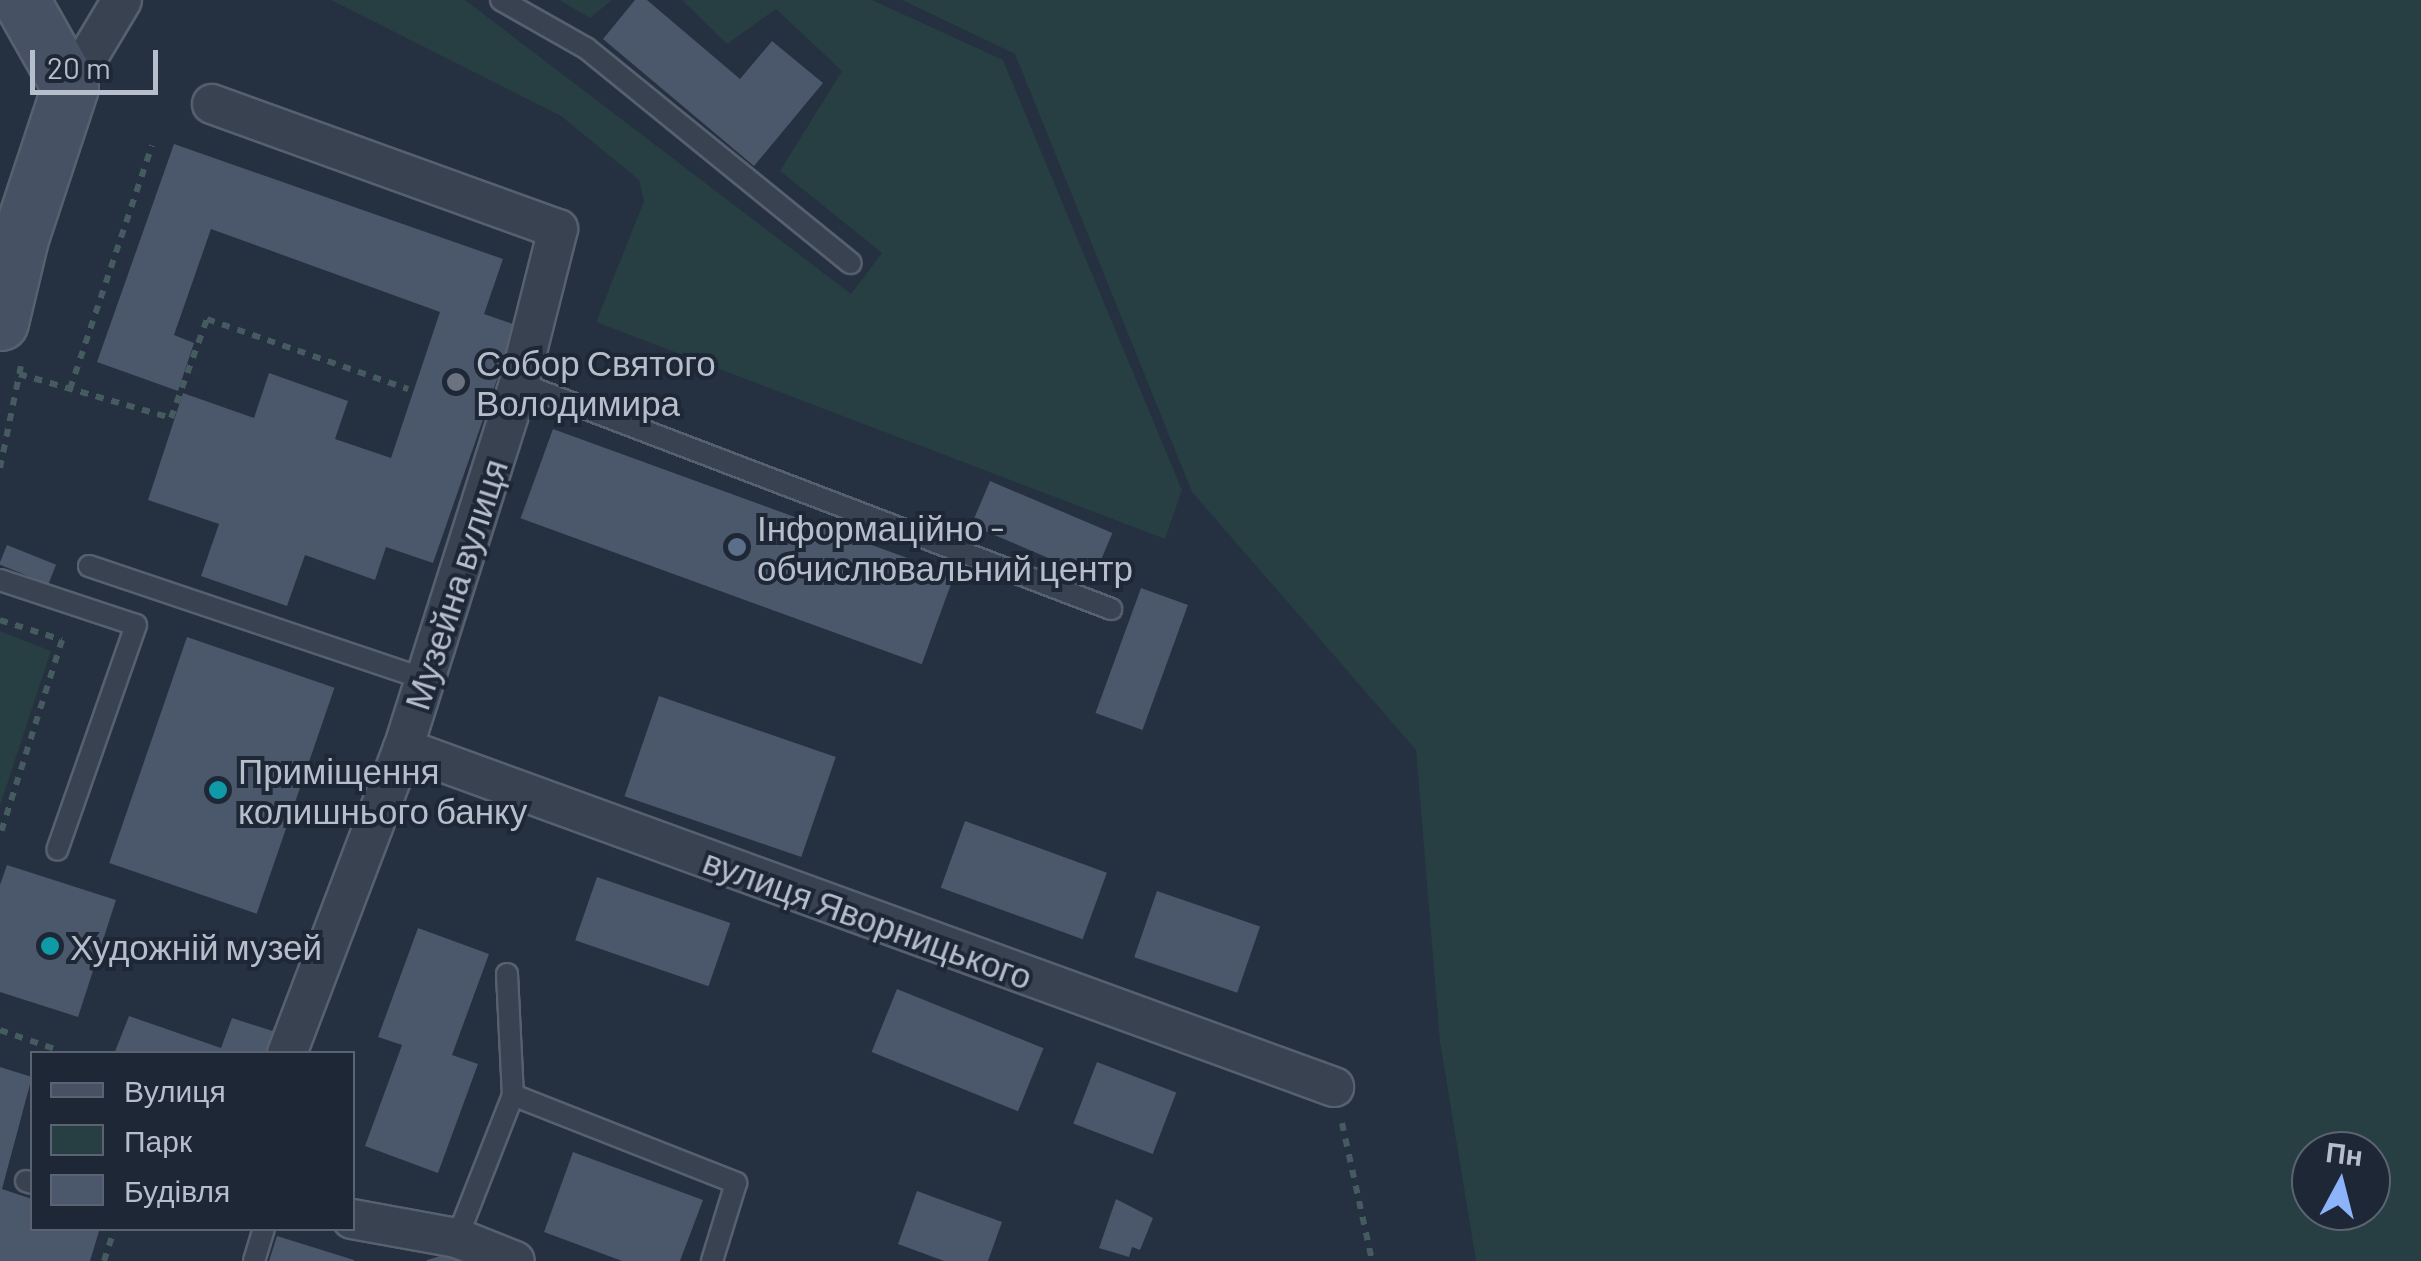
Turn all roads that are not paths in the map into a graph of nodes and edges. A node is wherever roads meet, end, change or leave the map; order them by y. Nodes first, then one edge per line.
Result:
1 (21, 0) edge
2 (122, 0) edge
3 (501, 0) edge
4 (70, 87) junction
5 (212, 104) dead end
6 (10, 241) edge
7 (850, 263) dead end
8 (0, 322) edge
9 (519, 383) junction
10 (89, 566) dead end
11 (0, 580) edge
12 (1110, 609) dead end
13 (424, 679) junction
14 (403, 748) junction
15 (57, 850) dead end
16 (508, 974) dead end
17 (289, 1051) edge
18 (1334, 1087) road end
19 (514, 1095) junction
20 (355, 1220) edge
21 (263, 1231) edge
22 (457, 1238) junction
23 (254, 1261) edge
24 (515, 1261) edge
25 (712, 1261) edge

1 - 4 main road
2 - 4 street
3 - 7 lane
4 - 6 main road
5 - 9 street, Музейна вулиця
6 - 8 main road
9 - 12 lane
9 - 13 street, Музейна вулиця
10 - 13 lane
11 - 15 lane
13 - 14 street, Музейна вулиця
14 - 17 street, Музейна вулиця
14 - 18 street, вулиця Яворницького
16 - 19 lane
19 - 22 lane
19 - 25 lane
20 - 22 street
21 - 23 lane
22 - 24 street

